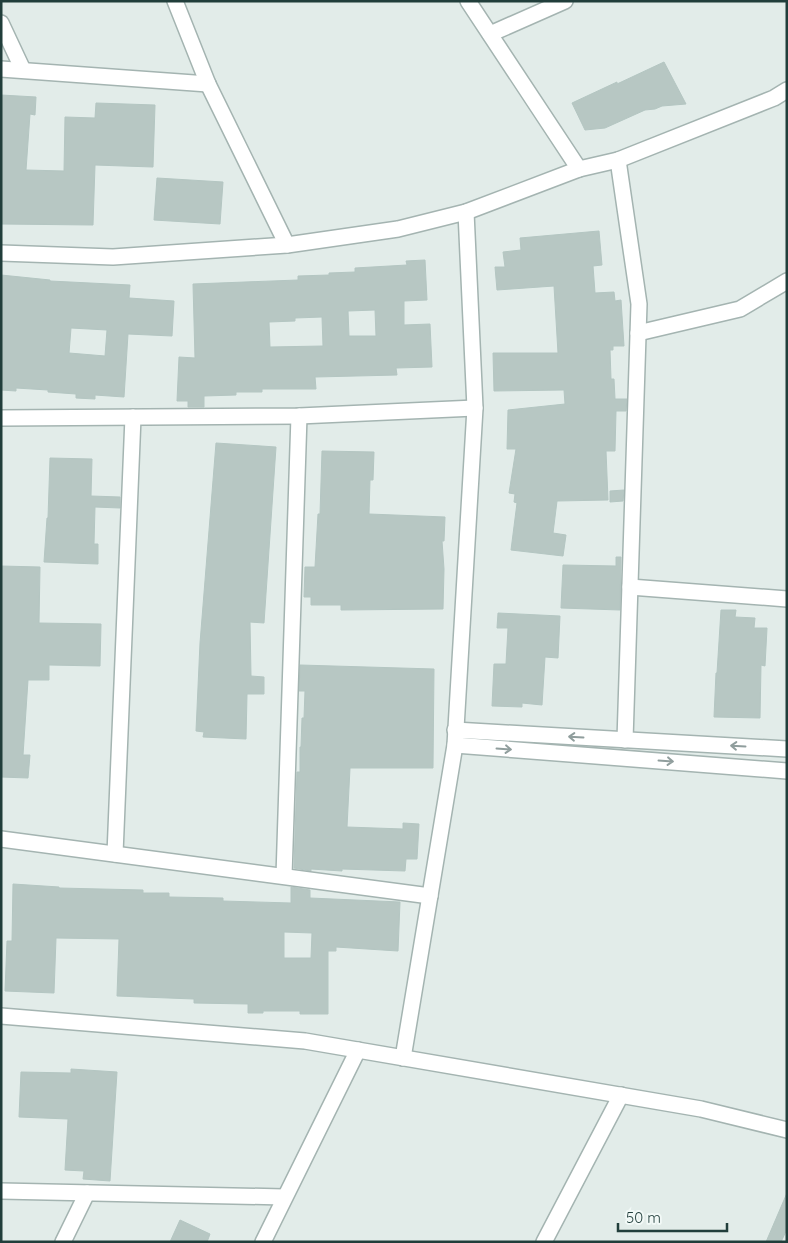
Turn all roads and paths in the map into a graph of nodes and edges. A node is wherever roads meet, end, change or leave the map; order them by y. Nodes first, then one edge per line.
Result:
1 (175, 1) edge
2 (468, 1) edge
3 (565, 1) edge
4 (1, 23) edge
5 (490, 34) junction
6 (1, 69) edge
7 (23, 70) junction
8 (208, 84) junction
9 (787, 90) edge
10 (618, 160) junction
11 (579, 169) junction
12 (466, 212) junction
13 (286, 245) junction
14 (1, 253) edge
15 (787, 281) edge
16 (638, 333) junction
17 (475, 408) junction
18 (299, 416) junction
19 (133, 417) junction
20 (1, 418) edge
21 (630, 587) junction
22 (787, 599) edge
23 (455, 737) junction
24 (625, 740) junction
25 (787, 749) edge
26 (787, 771) edge
27 (1, 839) edge
28 (115, 854) junction
29 (284, 876) junction
30 (430, 896) junction
31 (1, 1016) edge
32 (358, 1050) junction
33 (403, 1058) junction
34 (620, 1095) junction
35 (787, 1130) edge
36 (1, 1191) edge
37 (87, 1193) junction
38 (284, 1197) junction
39 (549, 1241) edge
40 (63, 1242) edge
41 (263, 1242) edge

1 - 8 street
2 - 5 street
3 - 5 street
4 - 7 street
5 - 11 street
6 - 7 street
7 - 8 street
8 - 13 street
9 - 10 street
10 - 11 street
10 - 16 street
11 - 12 street
12 - 13 street
12 - 17 street
13 - 14 street
15 - 16 street
16 - 21 street
17 - 18 street
17 - 23 street
18 - 19 street
18 - 29 street
19 - 20 street
19 - 28 street
21 - 22 street
21 - 24 street
24 -> 23 street
23 -> 26 street
23 - 30 street
25 -> 24 street
27 - 28 street
28 - 29 street
29 - 30 street
30 - 33 street
31 - 32 street
32 - 33 street
32 - 38 street
33 - 34 street
34 - 35 street
34 - 39 street
36 - 37 street
37 - 38 street
37 - 40 street
38 - 41 street

